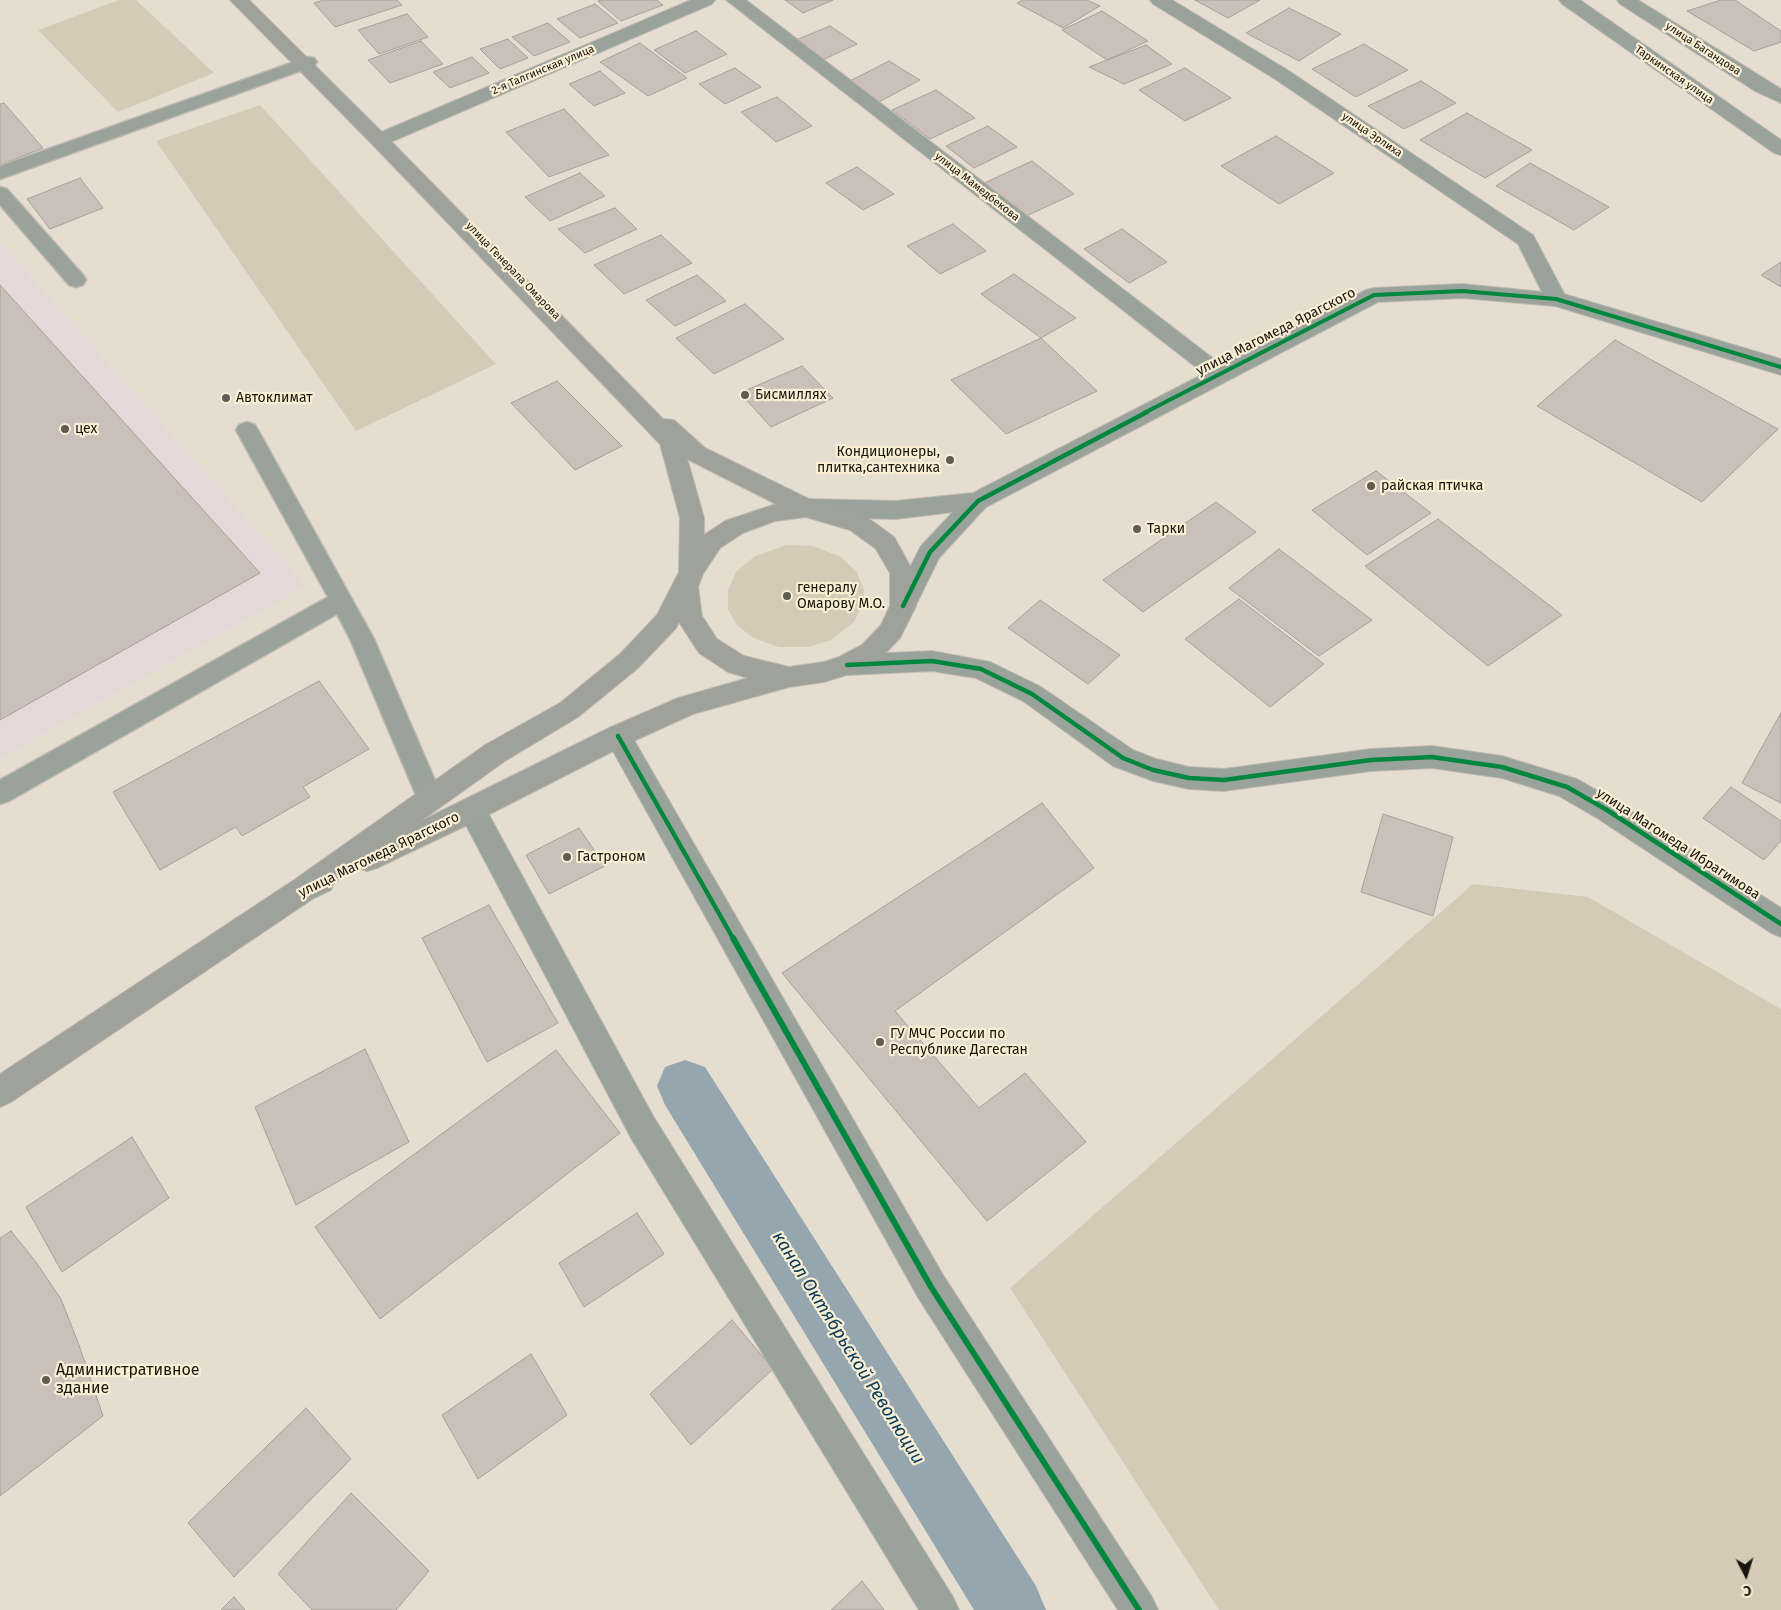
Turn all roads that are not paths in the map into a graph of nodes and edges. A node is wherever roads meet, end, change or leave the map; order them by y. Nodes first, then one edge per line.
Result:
1 (239, 0) edge
2 (245, 0) edge
3 (706, 0) edge
4 (735, 0) edge
5 (1159, 0) edge
6 (1568, 0) edge
7 (1626, 0) edge
8 (306, 63) junction
9 (1781, 97) edge
10 (381, 139) junction
11 (1781, 150) edge
12 (0, 173) edge
13 (0, 193) edge
14 (76, 280) dead end
15 (1556, 299) junction
16 (1781, 367) edge
17 (1219, 374) junction
18 (247, 430) dead end
19 (978, 501) junction
20 (806, 508) junction
21 (691, 572) junction
22 (342, 600) junction
23 (903, 606) junction
24 (847, 665) junction
25 (789, 677) junction
26 (618, 736) junction
27 (0, 793) edge
28 (430, 799) junction
29 (472, 810) junction
30 (304, 889) junction
31 (1781, 924) edge
32 (0, 1092) edge
33 (940, 1610) edge
34 (1139, 1610) edge

1 - 8 main road, улица Генерала Омарова
2 - 8 main road, улица Генерала Омарова
3 - 10 street, 2-я Талгинская улица
4 - 17 street, улица Мамедбекова
5 - 15 street, улица Эрлиха
6 - 11 street, Таркинская улица
7 - 9 street, улица Багандова
8 - 10 main road, улица Генерала Омарова
8 - 12 lane
10 - 20 main road, улица Генерала Омарова
10 - 21 main road, улица Генерала Омарова
13 - 14 lane
15 - 16 street, улица Магомеда Ярагского
15 - 17 street, улица Магомеда Ярагского
17 - 19 street, улица Магомеда Ярагского
18 - 22 lane
19 - 20 street
19 - 23 street
20 - 21 main road
20 - 23 main road
21 - 25 main road
21 - 28 main road
22 - 27 lane
22 - 28 lane
23 - 24 main road
24 - 25 main road
24 - 31 street, улица Магомеда Ибрагимова
25 - 26 main road, улица Магомеда Ярагского
26 - 29 main road, улица Магомеда Ярагского
26 - 34 street
28 - 30 main road
29 - 30 main road, улица Магомеда Ярагского
29 - 33 street
30 - 32 main road, улица Магомеда Ярагского

